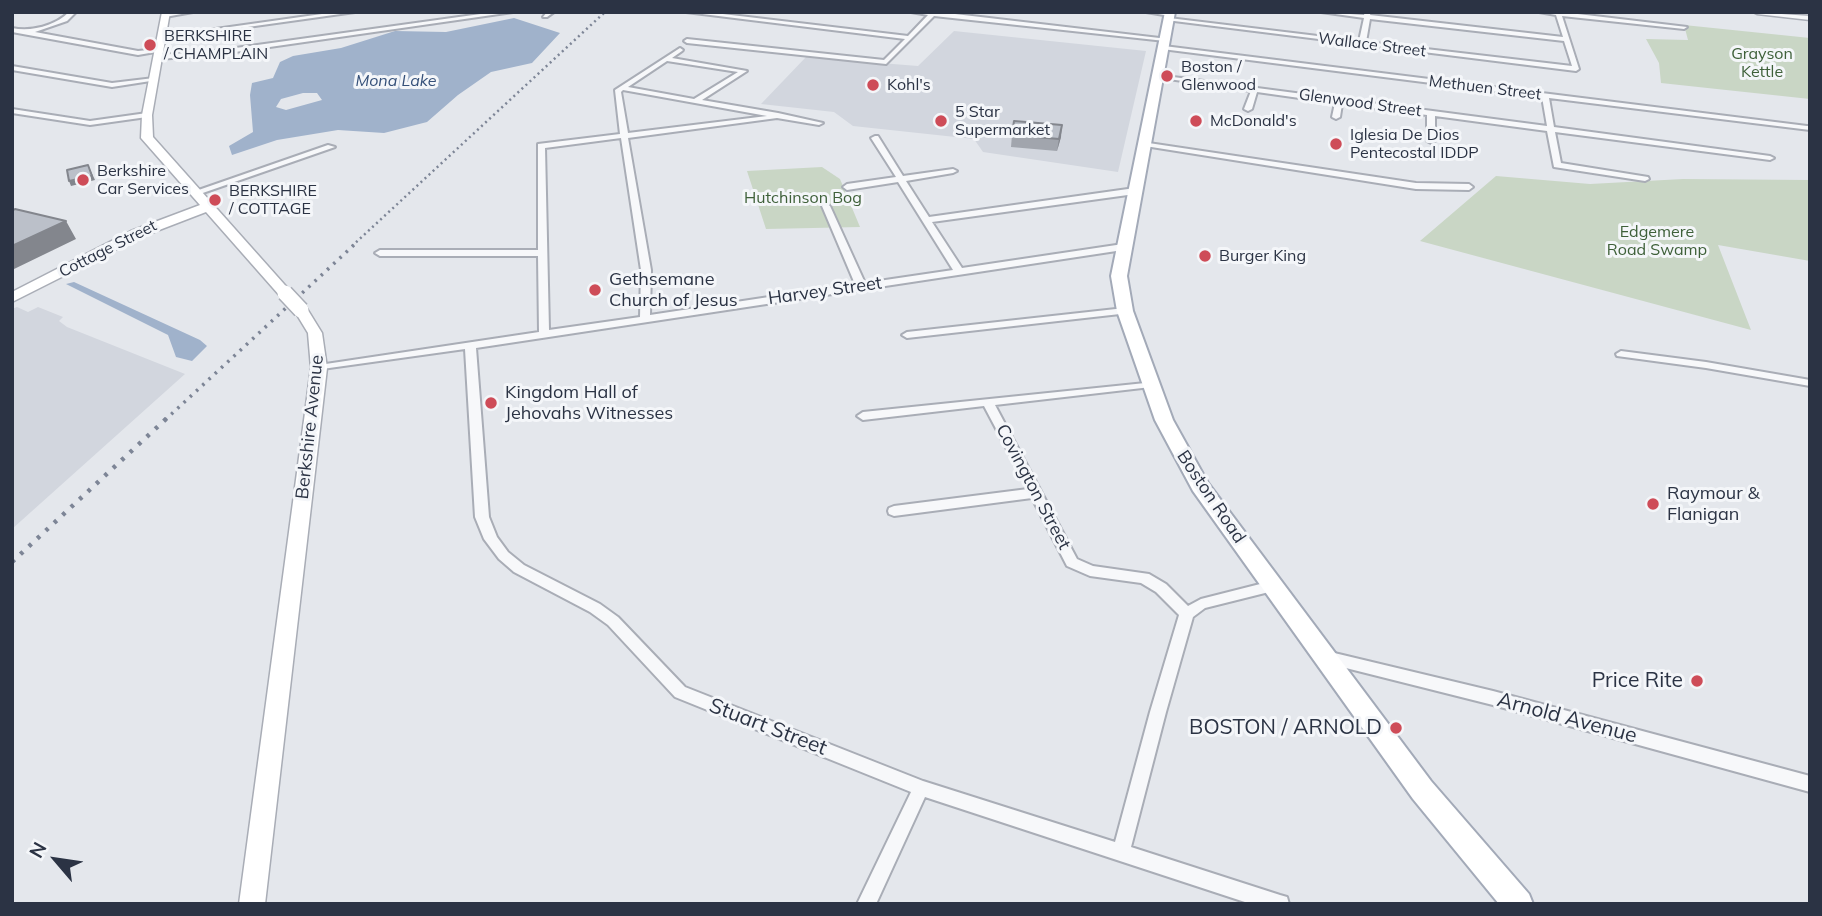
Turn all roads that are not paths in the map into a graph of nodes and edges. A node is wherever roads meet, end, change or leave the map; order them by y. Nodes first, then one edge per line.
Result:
1 (73, 12) edge
2 (190, 12) edge
3 (352, 12) edge
4 (510, 12) edge
5 (914, 12) edge
6 (1149, 12) edge
7 (1324, 12) edge
8 (1542, 12) edge
9 (1757, 12) edge
10 (689, 13) edge
11 (934, 13) edge
12 (1558, 13) edge
13 (166, 14) edge
14 (1367, 15) edge
15 (1170, 16) edge
16 (1810, 18) edge
17 (1684, 27) dead end
18 (12, 30) edge
19 (27, 33) junction
20 (12, 37) edge
21 (162, 37) junction
22 (909, 38) junction
23 (1567, 39) junction
24 (687, 41) dead end
25 (1164, 43) junction
26 (1362, 44) junction
27 (680, 50) dead end
28 (158, 54) junction
29 (665, 59) junction
30 (1575, 67) junction
31 (12, 68) edge
32 (1158, 77) junction
33 (154, 80) junction
34 (1579, 82) dead end
35 (621, 88) junction
36 (1255, 89) junction
37 (1545, 95) junction
38 (1339, 100) junction
39 (696, 101) junction
40 (1248, 109) dead end
41 (12, 111) edge
42 (1431, 113) junction
43 (147, 115) junction
44 (778, 115) junction
45 (1336, 117) dead end
46 (819, 122) dead end
47 (1550, 128) junction
48 (1807, 128) dead end
49 (624, 136) junction
50 (875, 138) dead end
51 (1432, 141) dead end
52 (1145, 144) junction
53 (331, 147) dead end
54 (1770, 158) dead end
55 (953, 171) dead end
56 (1645, 179) dead end
57 (902, 180) junction
58 (847, 187) dead end
59 (1469, 187) dead end
60 (1135, 191) junction
61 (194, 192) junction
62 (826, 205) dead end
63 (207, 207) junction
64 (927, 220) junction
65 (1123, 247) junction
66 (380, 253) dead end
67 (541, 253) junction
68 (959, 271) junction
69 (861, 286) junction
70 (12, 298) edge
71 (1125, 311) junction
72 (645, 318) junction
73 (544, 333) junction
74 (907, 335) dead end
75 (470, 344) junction
76 (1621, 354) dead end
77 (319, 368) junction
78 (1810, 383) edge
79 (1151, 384) junction
80 (988, 402) junction
81 (863, 416) dead end
82 (1034, 493) junction
83 (894, 512) dead end
84 (1272, 586) junction
85 (1187, 614) junction
86 (1324, 656) junction
87 (1810, 784) edge
88 (921, 788) junction
89 (1121, 853) junction
90 (252, 904) edge
91 (866, 904) edge
92 (1280, 904) edge
93 (1519, 904) edge

1 - 19 street
2 - 13 street
3 - 21 street
4 - 28 street
5 - 11 street, Methuen Street
6 - 15 street, Wallace Street
7 - 14 street
8 - 12 street
9 - 16 street
10 - 22 street
11 - 22 street
11 - 25 street, Methuen Street
12 - 17 street
12 - 23 street
13 - 21 main road, Berkshire Avenue
14 - 23 street
14 - 26 street
15 - 25 main road, Boston Road
15 - 26 street, Wallace Street
18 - 19 street
19 - 20 street
19 - 28 street
21 - 28 main road, Berkshire Avenue
22 - 24 street
23 - 30 street
25 - 32 main road, Boston Road
25 - 37 street, Methuen Street
26 - 30 street, Wallace Street
27 - 29 street
28 - 33 main road, Berkshire Avenue
29 - 35 street
29 - 39 street
30 - 34 street
31 - 33 street
32 - 36 street, Glenwood Street
32 - 52 main road, Boston Road
33 - 43 main road, Berkshire Avenue
35 - 39 street
35 - 49 street
36 - 38 street, Glenwood Street
36 - 40 street
37 - 47 street
37 - 48 street, Methuen Street
38 - 42 street, Glenwood Street
38 - 45 street
39 - 44 street
41 - 43 street
42 - 47 street, Glenwood Street
42 - 51 street
43 - 61 main road, Berkshire Avenue
44 - 46 street
44 - 49 street
47 - 54 street, Glenwood Street
47 - 56 street
49 - 67 street
49 - 72 street
50 - 57 street
52 - 59 street
52 - 60 main road, Boston Road
53 - 61 street
55 - 57 street
57 - 58 street
57 - 64 street
60 - 64 street
60 - 65 main road, Boston Road
61 - 63 main road, Berkshire Avenue
62 - 69 street
63 - 70 main road, Cottage Street
63 - 77 main road, Berkshire Avenue, bridge
64 - 68 street
65 - 68 street, Harvey Street
65 - 71 main road, Boston Road
66 - 67 street
67 - 73 street
68 - 69 street, Harvey Street
69 - 72 street, Harvey Street
71 - 74 street
71 - 79 main road, Boston Road
72 - 73 street, Harvey Street
73 - 75 street, Harvey Street
75 - 77 street, Harvey Street
75 - 88 street, Stuart Street
76 - 78 street
77 - 90 main road, Berkshire Avenue
79 - 80 street
79 - 84 main road, Boston Road
80 - 81 street
80 - 82 street, Covington Street
82 - 83 street
82 - 85 street, Covington Street
84 - 85 street
84 - 86 main road, Boston Road
85 - 89 street
86 - 87 street, Arnold Avenue
86 - 93 main road, Boston Road
88 - 89 street, Stuart Street
88 - 91 street
89 - 92 street, Stuart Street

